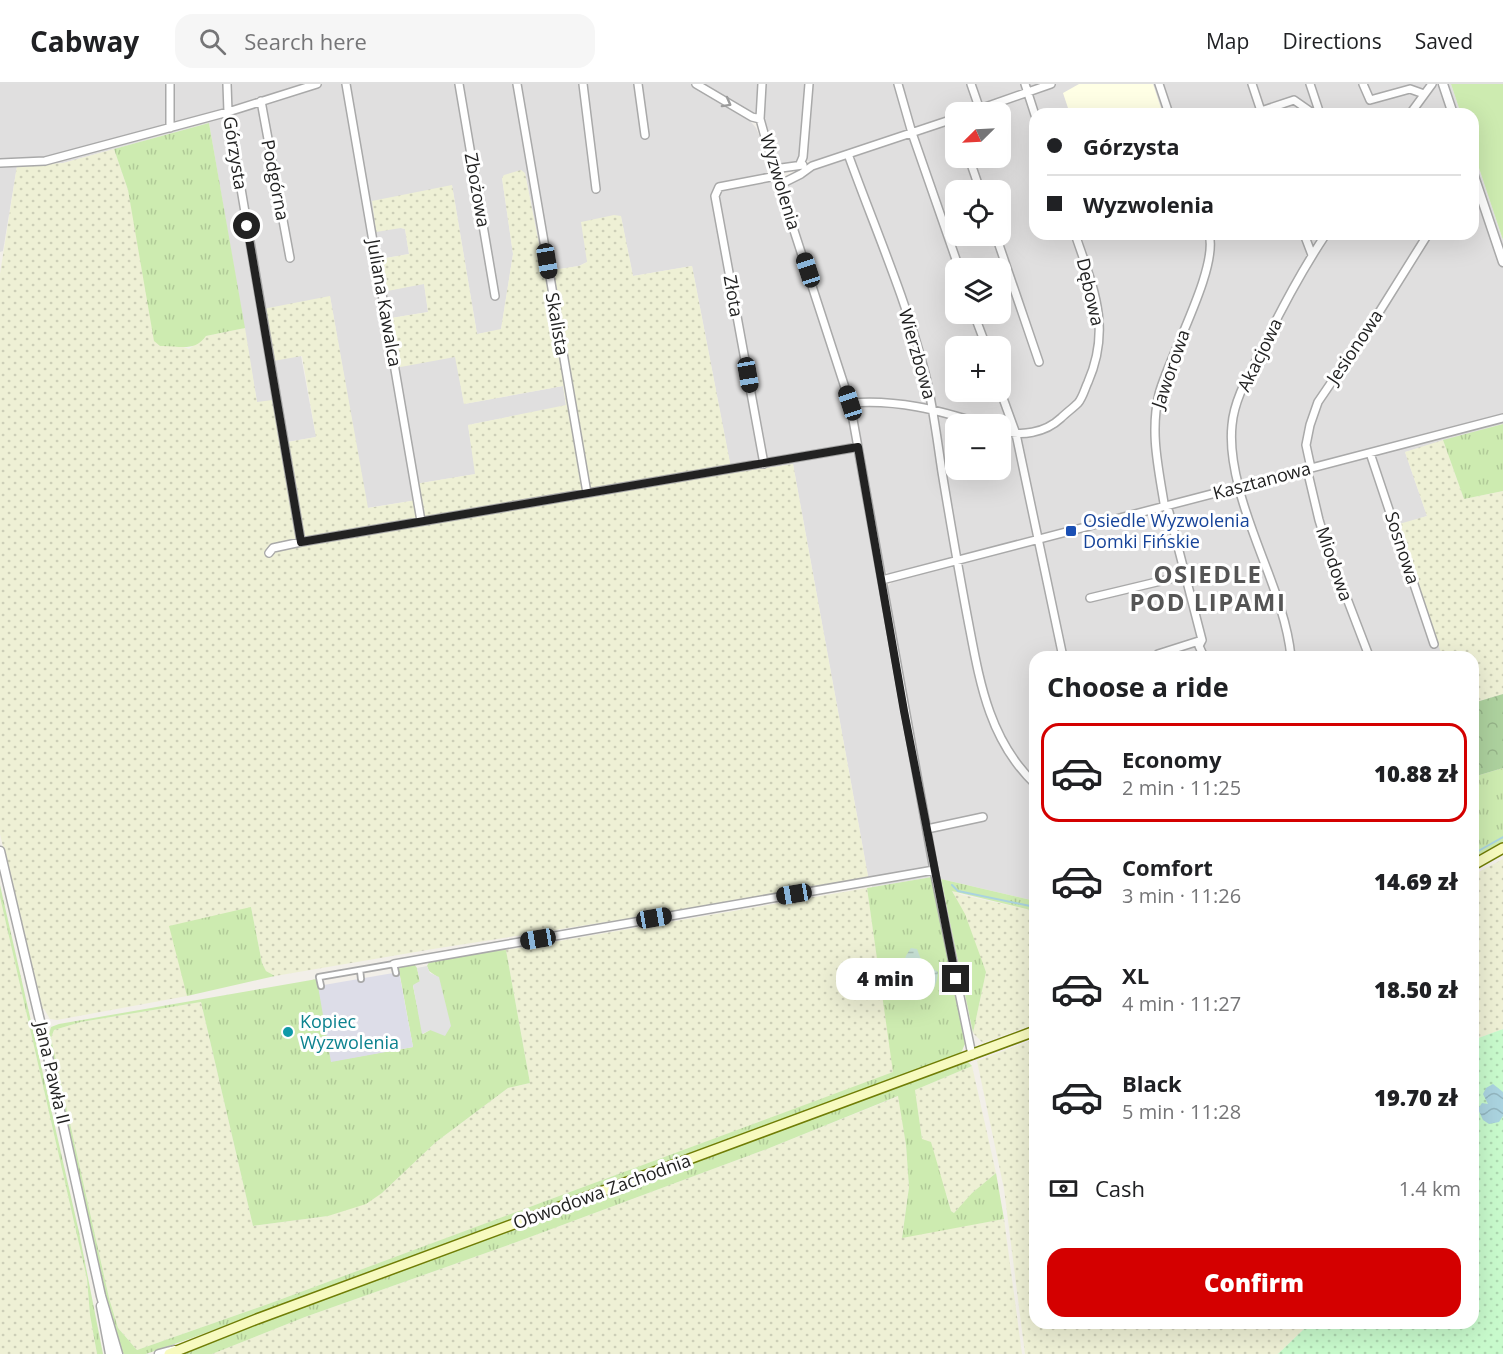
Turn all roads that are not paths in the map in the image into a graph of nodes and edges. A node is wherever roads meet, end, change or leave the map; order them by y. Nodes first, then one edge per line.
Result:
1 (170, 84) edge
2 (227, 84) edge
3 (317, 84) edge
4 (346, 84) edge
5 (459, 84) edge
6 (517, 84) edge
7 (583, 84) edge
8 (638, 84) edge
9 (696, 84) edge
10 (762, 84) edge
11 (809, 84) edge
12 (898, 84) edge
13 (971, 84) edge
14 (1024, 84) edge
15 (1051, 84) edge
16 (1159, 84) edge
17 (1252, 84) edge
18 (1310, 84) edge
19 (1363, 84) edge
20 (1432, 84) edge
21 (1443, 84) edge
22 (1028, 93) junction
23 (1424, 94) junction
24 (261, 101) junction
25 (977, 102) edge
26 (1003, 102) edge
27 (1033, 108) edge
28 (1167, 108) edge
29 (1260, 108) edge
30 (1274, 108) edge
31 (1304, 108) edge
32 (1318, 108) edge
33 (1414, 108) edge
34 (1451, 108) edge
35 (228, 112) junction
36 (760, 118) junction
37 (945, 122) edge
38 (170, 128) junction
39 (912, 133) junction
40 (645, 135) dead end
41 (848, 154) junction
42 (0, 163) edge
43 (800, 164) junction
44 (812, 166) junction
45 (775, 172) junction
46 (779, 186) junction
47 (596, 189) dead end
48 (1479, 191) edge
49 (1077, 240) edge
50 (1210, 240) edge
51 (1306, 240) edge
52 (1322, 240) edge
53 (1424, 240) edge
54 (999, 246) edge
55 (1312, 255) junction
56 (290, 258) dead end
57 (956, 258) edge
58 (1503, 262) edge
59 (495, 296) dead end
60 (1039, 362) dead end
61 (1004, 402) edge
62 (850, 403) junction
63 (932, 410) junction
64 (946, 414) edge
65 (1503, 418) edge
66 (1011, 433) edge
67 (1016, 434) junction
68 (858, 447) junction
69 (1370, 453) junction
70 (764, 464) junction
71 (1309, 469) junction
72 (1239, 487) junction
73 (587, 493) junction
74 (1166, 507) junction
75 (421, 521) junction
76 (1038, 540) junction
77 (301, 542) junction
78 (269, 553) dead end
79 (956, 561) junction
80 (1186, 575) junction
81 (882, 580) junction
82 (1090, 598) dead end
83 (1202, 640) junction
84 (1434, 644) dead end
85 (1062, 651) edge
86 (1171, 651) edge
87 (1201, 651) edge
88 (1290, 651) edge
89 (1367, 651) edge
90 (1029, 778) edge
91 (983, 817) dead end
92 (927, 829) junction
93 (1503, 848) edge
94 (0, 851) edge
95 (1479, 862) edge
96 (934, 870) junction
97 (394, 964) junction
98 (360, 970) junction
99 (396, 973) dead end
100 (361, 979) dead end
101 (321, 986) dead end
102 (1029, 1033) edge
103 (972, 1054) junction
104 (186, 1347) junction
105 (116, 1354) edge
106 (159, 1354) edge
107 (169, 1354) edge

1 - 38 street
2 - 35 street, Górzysta
3 - 24 street
4 - 75 street, Juliana Kawalca
5 - 59 street, Zbożowa
6 - 73 street, Skalista
7 - 47 street
8 - 40 street
9 -> 36 street, Wyzwolenia
10 - 36 street
11 - 43 street
12 - 39 street
13 - 25 street
14 - 22 street
15 - 22 street
16 - 28 street
17 - 29 street
18 - 32 street
19 - 23 street
20 - 23 street
21 - 34 street
22 - 26 street
22 - 27 street
23 - 33 street
24 - 35 street
24 - 56 street, Podgórna
30 - 31 street
35 - 38 street
35 - 77 street, Górzysta
36 - 45 street, Wyzwolenia
37 - 39 street
38 - 42 street
39 - 41 street
39 - 57 street
41 - 44 street
41 - 63 street, Wierzbowa
43 - 44 street
43 - 45 street
44 - 46 street
45 - 46 street, Wyzwolenia
45 - 70 street, Złota
46 - 62 street, Wyzwolenia
48 - 58 street
49 - 67 street, Dębowa
50 - 74 street, Jaworowa
51 - 55 street
52 - 55 street, Akacjowa
53 - 71 street, Jesionowa
54 - 60 street
55 - 72 street, Akacjowa
61 - 67 street
62 - 63 street
62 - 68 street, Wyzwolenia
63 - 64 street
63 - 79 street, Wierzbowa
65 - 69 street, Kasztanowa
66 - 67 street, Dębowa
67 - 76 street
68 - 70 street
68 - 81 street, Wyzwolenia
69 - 71 street, Kasztanowa
69 - 84 street, Sosnowa
70 - 73 street
71 - 72 street, Kasztanowa
71 - 89 street, Miodowa
72 - 74 street, Kasztanowa
72 - 88 street, Akacjowa
73 - 75 street
74 - 76 street, Kasztanowa
74 - 80 street, Jaworowa
75 - 77 street
76 - 79 street, Kasztanowa
76 - 85 street
77 - 78 street
79 - 81 street, Kasztanowa
79 - 90 street, Wierzbowa
80 - 82 street
80 - 83 street, Jaworowa
81 - 92 street, Wyzwolenia
83 - 86 street
83 - 87 street, Jaworowa
91 - 92 street
92 - 96 street, Wyzwolenia
93 - 95 main road
94 - 105 street, Jana Pawła II
96 - 97 street
96 - 103 street, Wyzwolenia
97 - 98 street
97 - 99 street
98 - 100 street
98 - 101 street
102 - 103 main road, Obwodowa Zachodnia
103 - 104 main road, Obwodowa Zachodnia
104 - 106 street
104 - 107 main road, Obwodowa Zachodnia

